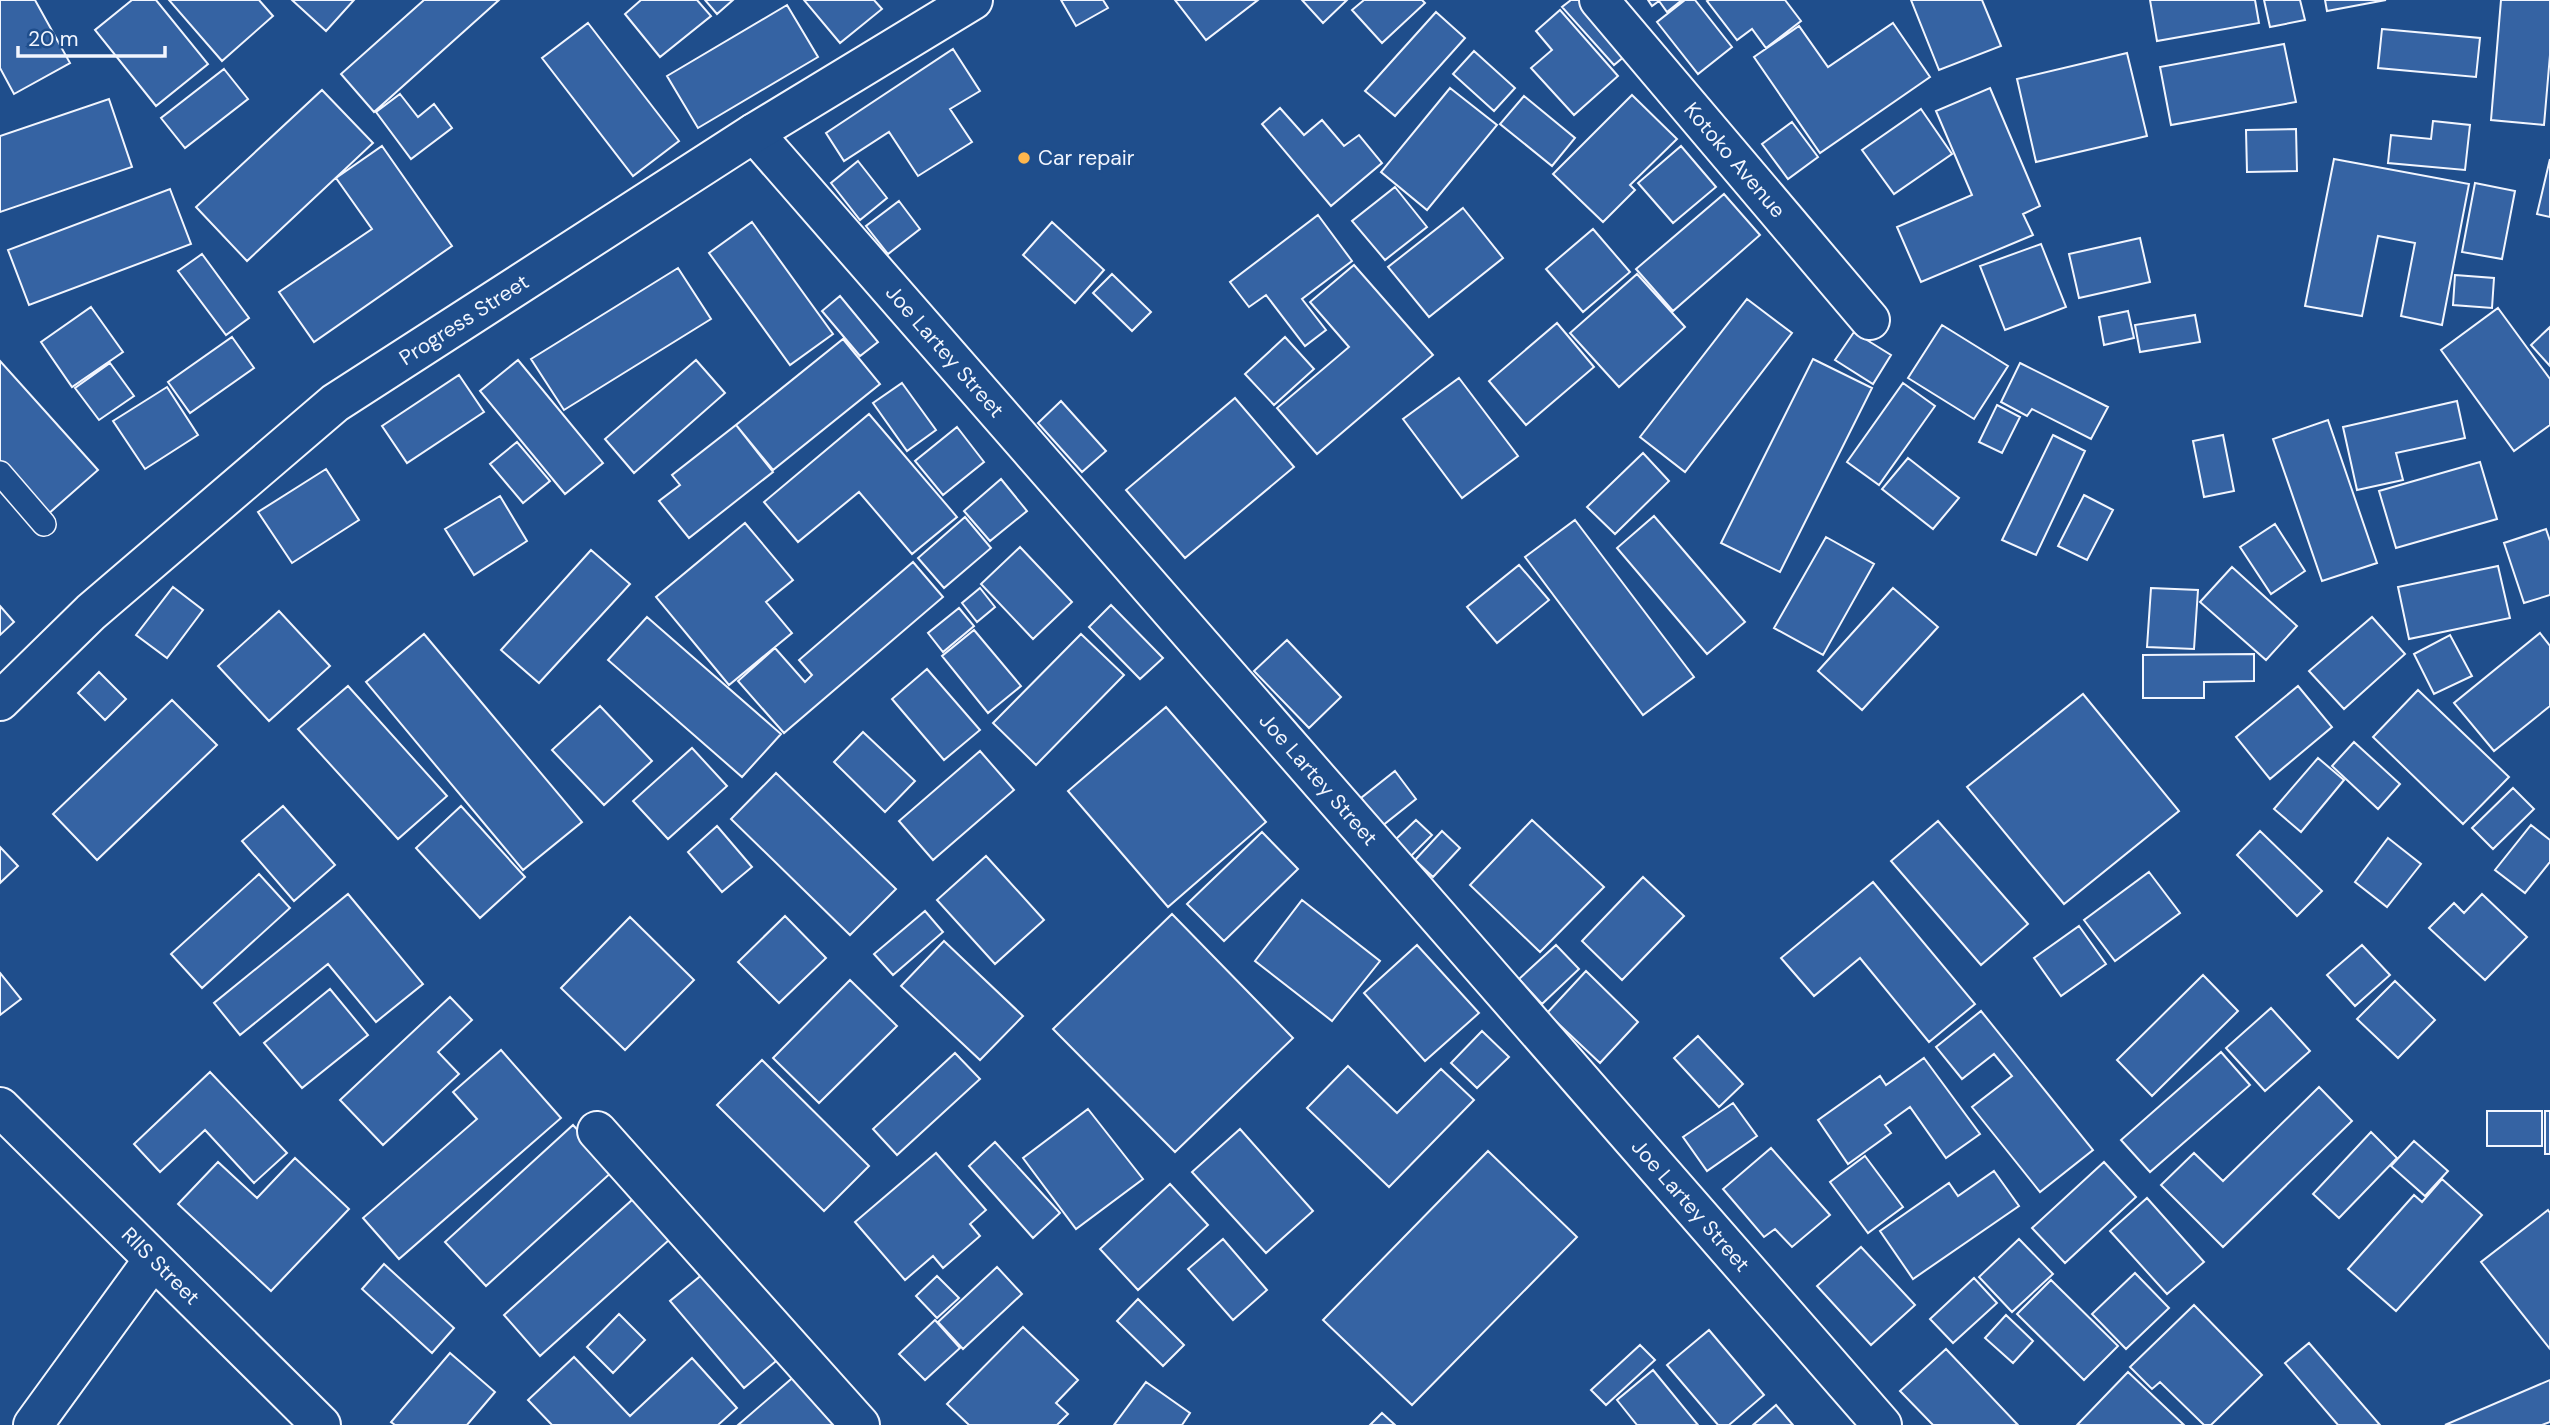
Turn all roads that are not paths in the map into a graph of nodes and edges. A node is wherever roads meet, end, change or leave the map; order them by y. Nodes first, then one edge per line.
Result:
1 (973, 0) edge
2 (1599, 0) edge
3 (754, 133) junction
4 (1870, 320) dead end
5 (0, 473) edge
6 (44, 524) dead end
7 (0, 701) edge
8 (0, 1107) edge
9 (597, 1131) dead end
10 (153, 1260) junction
11 (33, 1425) edge
12 (321, 1425) edge
13 (860, 1425) edge
14 (1882, 1425) edge

1 - 3 street, Progress Street
2 - 4 street, Kotoko Avenue
3 - 7 street, Progress Street
3 - 14 street, Joe Lartey Street
5 - 6 lane
8 - 10 street, RIIS Street
9 - 13 street
10 - 11 street
10 - 12 street, RIIS Street

